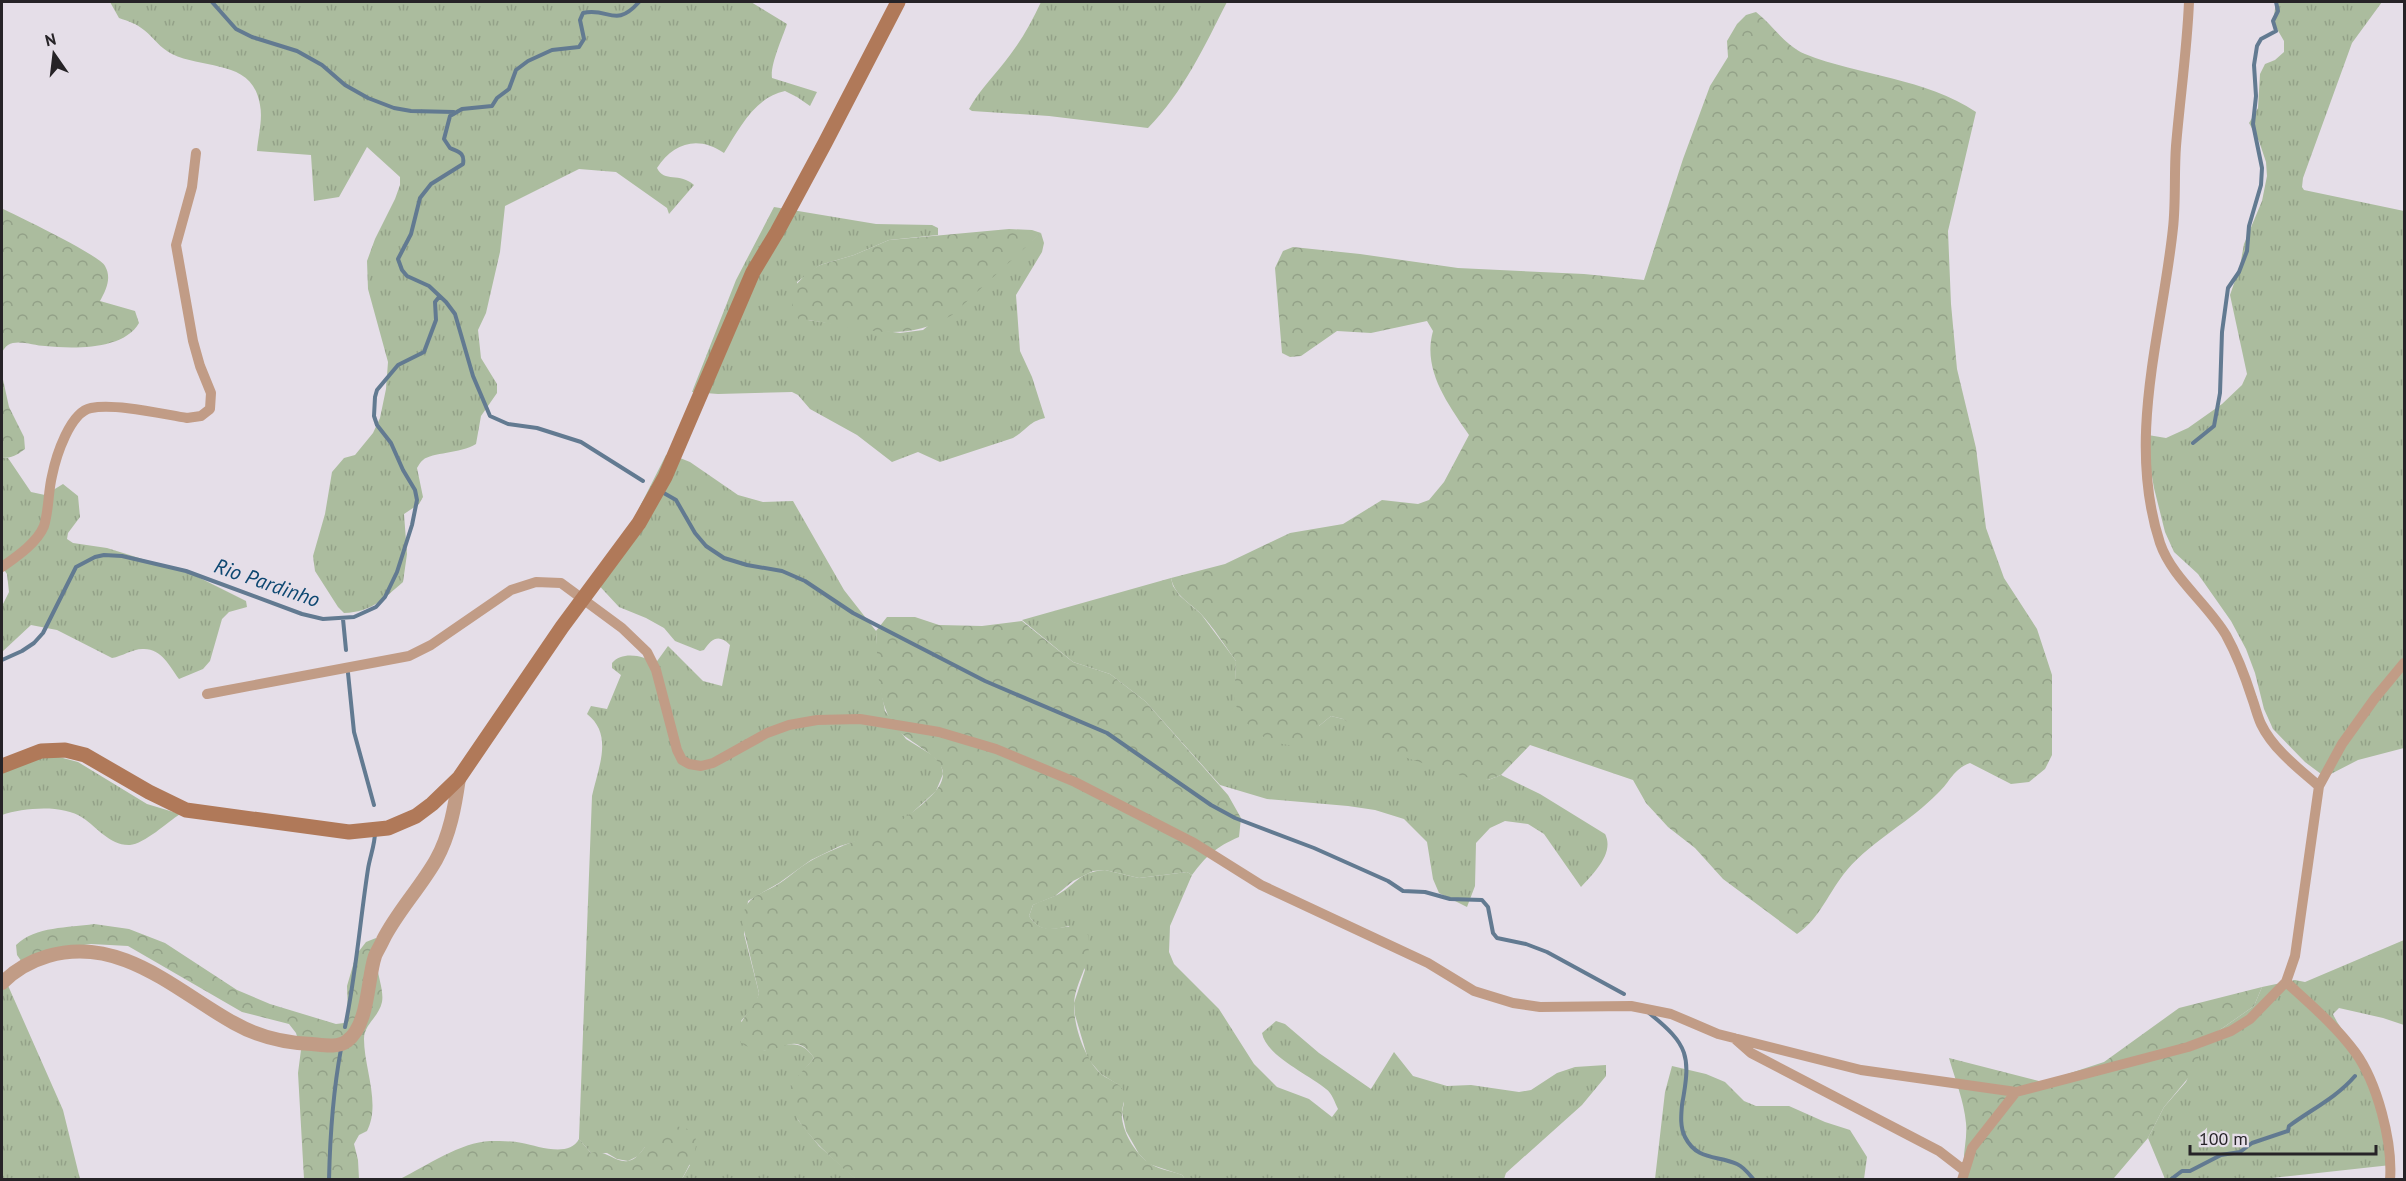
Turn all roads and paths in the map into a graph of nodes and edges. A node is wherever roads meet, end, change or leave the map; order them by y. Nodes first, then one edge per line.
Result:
1 (897, 2) edge
2 (2189, 2) edge
3 (196, 153) dead end
4 (2, 567) edge
5 (582, 600) junction
6 (2404, 663) edge
7 (207, 694) dead end
8 (2, 766) edge
9 (459, 778) junction
10 (2319, 786) junction
11 (2, 982) edge
12 (2286, 982) junction
13 (1734, 1038) junction
14 (2016, 1092) junction
15 (1964, 1175) edge
16 (2390, 1179) edge

1 - 5 main road
2 - 10 street
3 - 4 street
5 - 7 street
5 - 9 main road
5 - 13 street
6 - 10 street
8 - 9 main road
9 - 11 street
10 - 12 street
12 - 14 street
12 - 16 street
13 - 14 street
13 - 15 street
14 - 15 street

